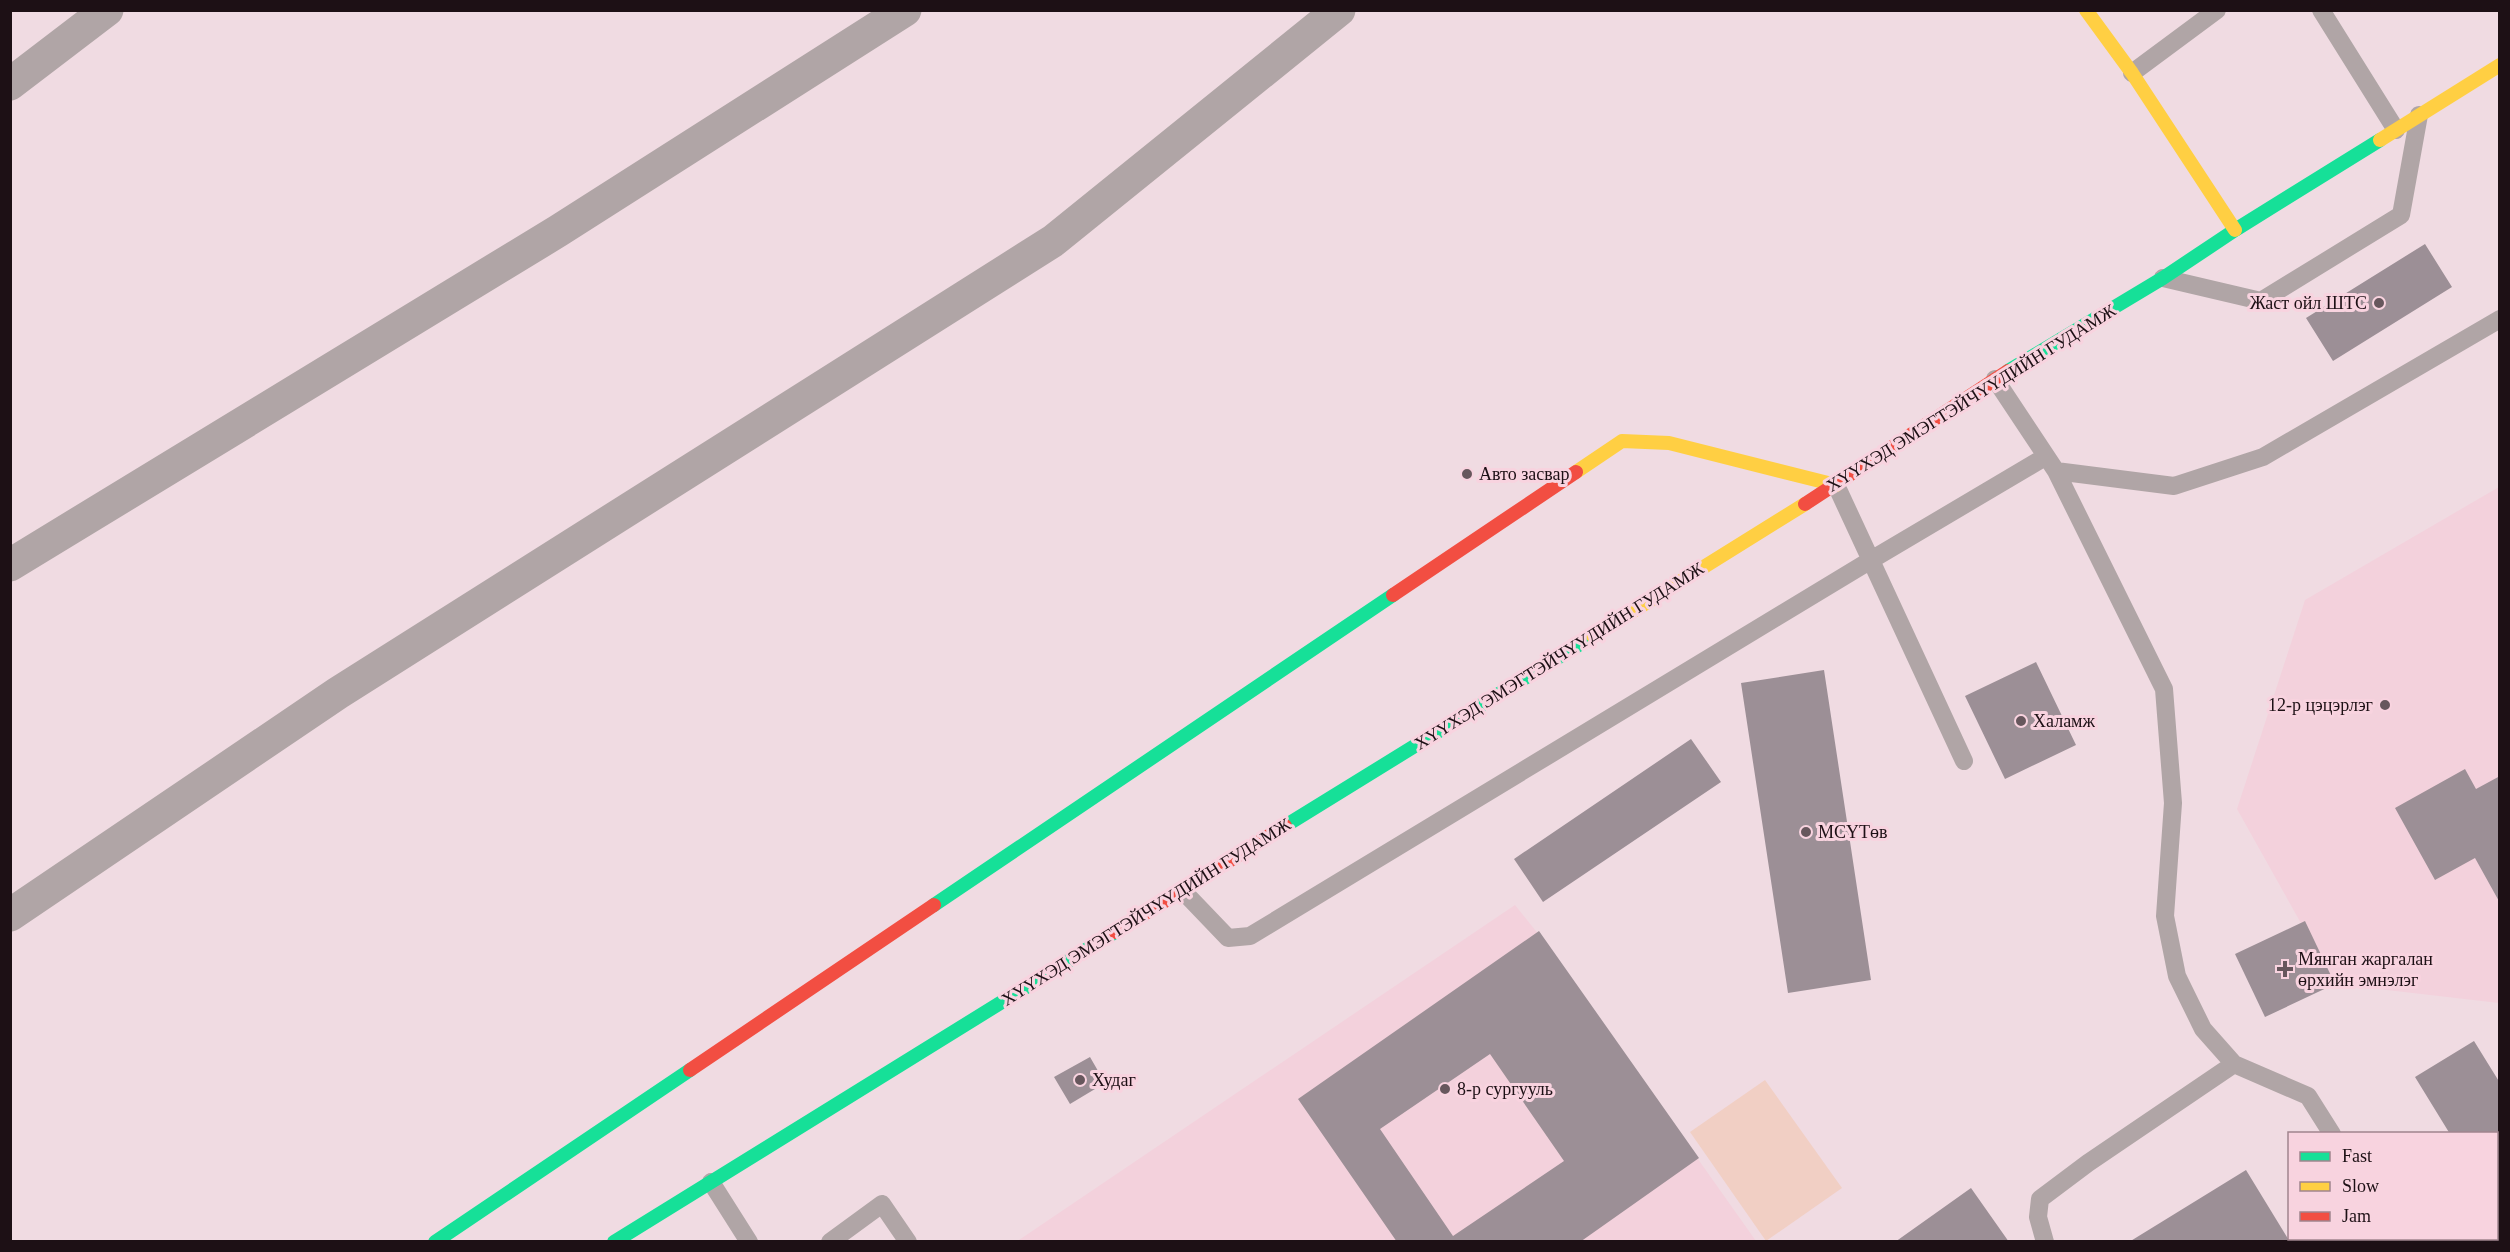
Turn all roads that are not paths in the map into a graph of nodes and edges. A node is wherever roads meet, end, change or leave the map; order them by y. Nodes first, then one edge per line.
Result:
1 (107, 10) edge
2 (904, 10) edge
3 (1339, 10) edge
4 (2086, 10) edge
5 (2217, 10) edge
6 (2321, 10) edge
7 (2499, 65) edge
8 (2132, 73) junction
9 (10, 84) edge
10 (2419, 115) junction
11 (2396, 130) junction
12 (2235, 230) junction
13 (2163, 278) junction
14 (2499, 319) edge
15 (1995, 379) junction
16 (2051, 464) junction
17 (1836, 484) junction
18 (1870, 560) junction
19 (10, 565) edge
20 (1964, 761) dead end
21 (1182, 890) junction
22 (10, 915) edge
23 (2234, 1064) junction
24 (2331, 1132) edge
25 (711, 1182) junction
26 (435, 1242) edge
27 (614, 1242) edge
28 (749, 1242) edge
29 (830, 1242) edge
30 (908, 1242) edge
31 (2045, 1242) edge

1 - 9 street
2 - 19 street
3 - 22 street
4 - 8 main road
5 - 8 lane
6 - 11 lane
7 - 10 main road, ХҮҮХЭД ЭМЭГТЭЙЧҮҮДИЙН ГУДАМЖ
8 - 12 main road
10 - 11 main road, ХҮҮХЭД ЭМЭГТЭЙЧҮҮДИЙН ГУДАМЖ
10 - 13 lane
11 - 12 main road, ХҮҮХЭД ЭМЭГТЭЙЧҮҮДИЙН ГУДАМЖ
12 - 13 main road, ХҮҮХЭД ЭМЭГТЭЙЧҮҮДИЙН ГУДАМЖ
13 - 15 main road, ХҮҮХЭД ЭМЭГТЭЙЧҮҮДИЙН ГУДАМЖ
14 - 16 lane
15 - 16 lane
15 - 17 main road, ХҮҮХЭД ЭМЭГТЭЙЧҮҮДИЙН ГУДАМЖ
16 - 18 lane
16 - 23 lane
17 - 18 lane
17 - 21 main road, ХҮҮХЭД ЭМЭГТЭЙЧҮҮДИЙН ГУДАМЖ
17 - 26 main road
18 - 20 lane
18 - 21 lane
21 - 25 main road, ХҮҮХЭД ЭМЭГТЭЙЧҮҮДИЙН ГУДАМЖ
23 - 24 lane
23 - 31 lane
25 - 27 main road, ХҮҮХЭД ЭМЭГТЭЙЧҮҮДИЙН ГУДАМЖ
25 - 28 lane
29 - 30 lane

